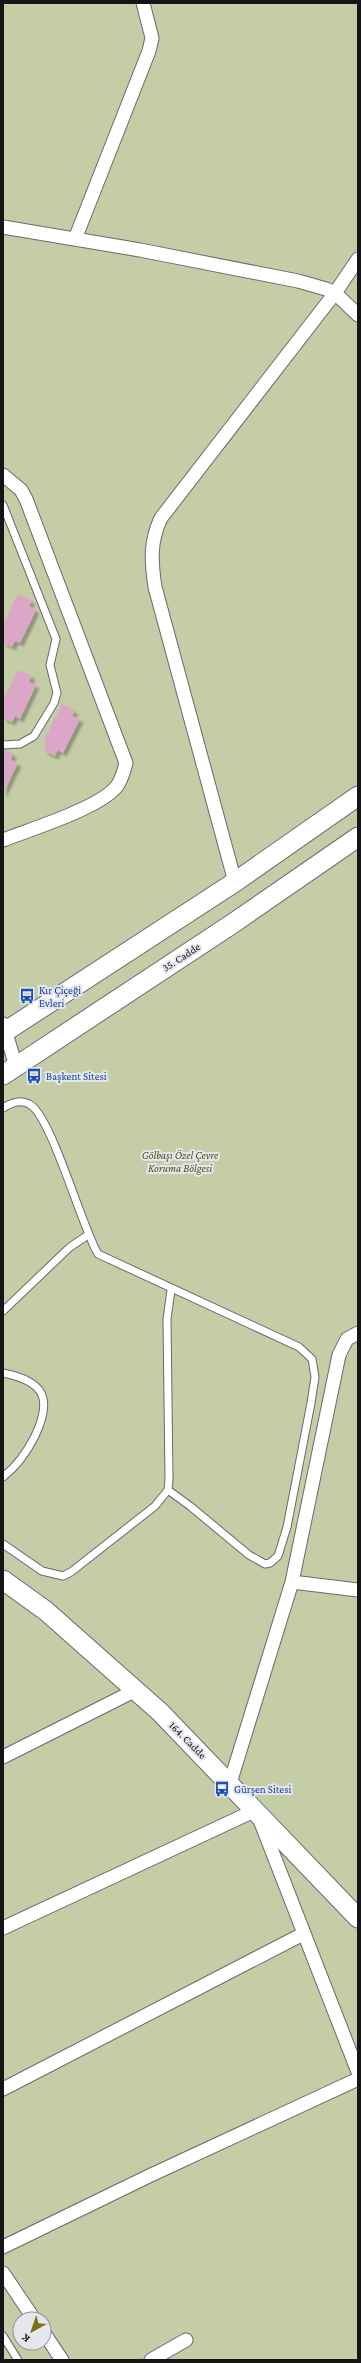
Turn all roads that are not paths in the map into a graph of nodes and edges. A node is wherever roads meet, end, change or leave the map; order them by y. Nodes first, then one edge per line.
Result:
1 (143, 3) edge
2 (3, 227) edge
3 (75, 239) junction
4 (358, 259) edge
5 (335, 293) junction
6 (358, 315) edge
7 (3, 475) edge
8 (3, 505) edge
9 (3, 745) edge
10 (358, 796) edge
11 (358, 837) edge
12 (3, 840) edge
13 (234, 882) junction
14 (4, 1029) edge
15 (10, 1070) edge
16 (3, 1108) edge
17 (88, 1235) junction
18 (171, 1290) junction
19 (3, 1311) edge
20 (358, 1333) edge
21 (3, 1373) edge
22 (3, 1477) edge
23 (168, 1490) junction
24 (3, 1544) edge
25 (4, 1582) edge
26 (292, 1582) junction
27 (358, 1590) edge
28 (136, 1690) junction
29 (3, 1757) edge
30 (230, 1783) junction
31 (256, 1810) junction
32 (358, 1918) edge
33 (3, 1928) edge
34 (303, 1934) junction
35 (358, 2072) edge
36 (358, 2079) edge
37 (3, 2089) edge
38 (3, 2247) edge
39 (3, 2273) edge
40 (29, 2311) edge
41 (3, 2336) edge
42 (186, 2340) dead end
43 (52, 2345) edge
44 (18, 2360) edge
45 (62, 2360) edge
46 (150, 2360) edge

1 - 3 street
2 - 3 street
3 - 5 street
4 - 5 street
5 - 6 street
5 - 13 street
7 - 12 street
8 - 9 lane
10 - 13 street
11 - 15 street, 35. Cadde
13 - 14 street
14 - 15 street
16 - 17 lane
17 - 18 lane
17 - 19 lane
18 - 23 lane
18 - 23 lane
20 - 26 street
21 - 22 lane
23 - 24 lane
25 - 28 street, 164. Cadde
26 - 27 street
26 - 30 street
28 - 29 street
28 - 30 street, 164. Cadde
30 - 31 street, 164. Cadde
31 - 32 street, 164. Cadde
31 - 33 street
31 - 34 street
34 - 35 street
34 - 37 street
36 - 38 street
39 - 40 street
41 - 44 lane
42 - 46 street
43 - 45 street

